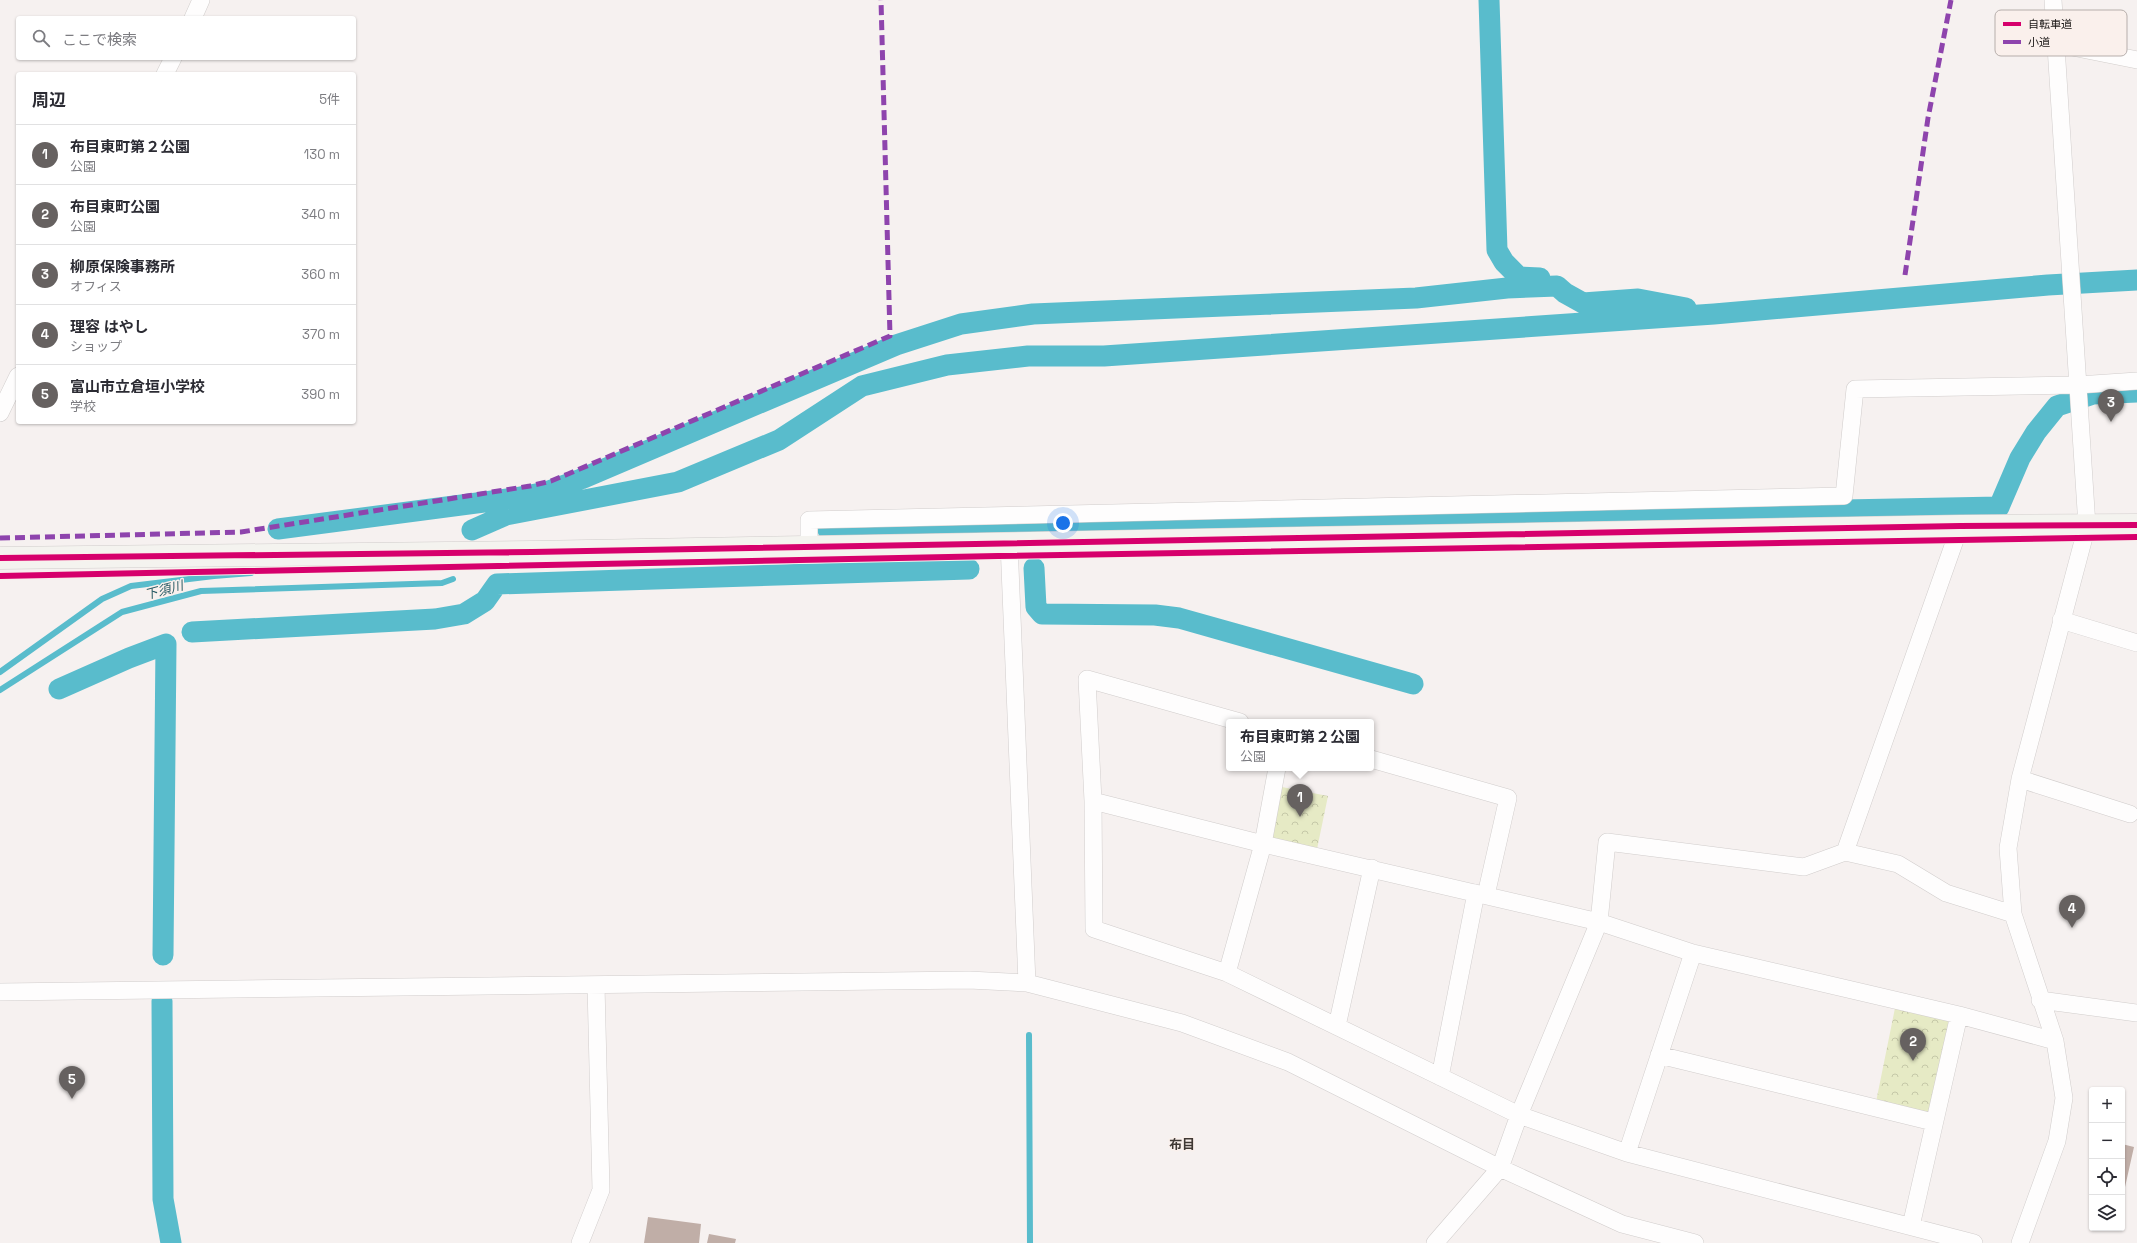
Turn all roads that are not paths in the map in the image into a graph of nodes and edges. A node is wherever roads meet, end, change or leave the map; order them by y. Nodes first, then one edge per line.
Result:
1 (201, 0) edge
2 (2053, 0) edge
3 (2054, 10) edge
4 (193, 16) edge
5 (2058, 56) edge
6 (2117, 56) edge
7 (172, 60) edge
8 (2137, 60) edge
9 (166, 72) edge
10 (16, 380) edge
11 (2137, 381) edge
12 (2078, 386) junction
13 (0, 413) edge
14 (2137, 525) edge
15 (1960, 526) junction
16 (2087, 526) junction
17 (1009, 543) junction
18 (809, 547) junction
19 (0, 558) edge
20 (2061, 620) junction
21 (2137, 643) edge
22 (1229, 719) edge
23 (1374, 760) edge
24 (1276, 771) edge
25 (2020, 779) junction
26 (1093, 801) junction
27 (2130, 814) dead end
28 (1263, 844) junction
29 (1844, 852) junction
30 (1372, 868) junction
31 (1481, 894) junction
32 (2014, 914) junction
33 (1599, 922) junction
34 (1693, 952) junction
35 (1227, 973) junction
36 (1027, 983) junction
37 (596, 985) junction
38 (0, 992) edge
39 (2040, 1000) junction
40 (2137, 1013) edge
41 (1959, 1015) junction
42 (1337, 1026) junction
43 (2055, 1041) junction
44 (1659, 1055) junction
45 (1440, 1077) junction
46 (1519, 1115) junction
47 (1933, 1122) junction
48 (1627, 1153) junction
49 (1500, 1168) junction
50 (1911, 1226) junction
51 (580, 1243) edge
52 (1435, 1243) edge
53 (1695, 1243) edge
54 (1974, 1243) edge
55 (2020, 1243) edge

1 - 4 street
2 - 3 street
5 - 12 street
6 - 8 street
7 - 9 street
10 - 13 street
11 - 12 street
12 - 16 street
12 - 18 street
14 - 16 street
15 - 16 street
15 - 17 street
15 - 29 street
16 - 20 street
17 - 18 street
17 - 36 street
18 - 19 street
20 - 21 street
20 - 25 street
22 - 26 street
23 - 31 street
24 - 28 street
25 - 27 street
25 - 32 street
26 - 28 street
26 - 35 street
28 - 30 street
28 - 35 street
29 - 32 street
29 - 33 street
30 - 31 street
30 - 42 street
31 - 33 street
31 - 45 street
32 - 39 street
33 - 34 street
33 - 46 street
34 - 41 street
34 - 44 street
35 - 42 street
36 - 37 street
36 - 49 street
37 - 38 street
37 - 51 street
39 - 40 street
39 - 43 street
41 - 43 street
41 - 47 street
42 - 45 street
43 - 55 street
44 - 47 street
44 - 48 street
45 - 46 street
46 - 48 street
46 - 49 street
47 - 50 street
48 - 50 street
49 - 52 street
49 - 53 street
50 - 54 street

